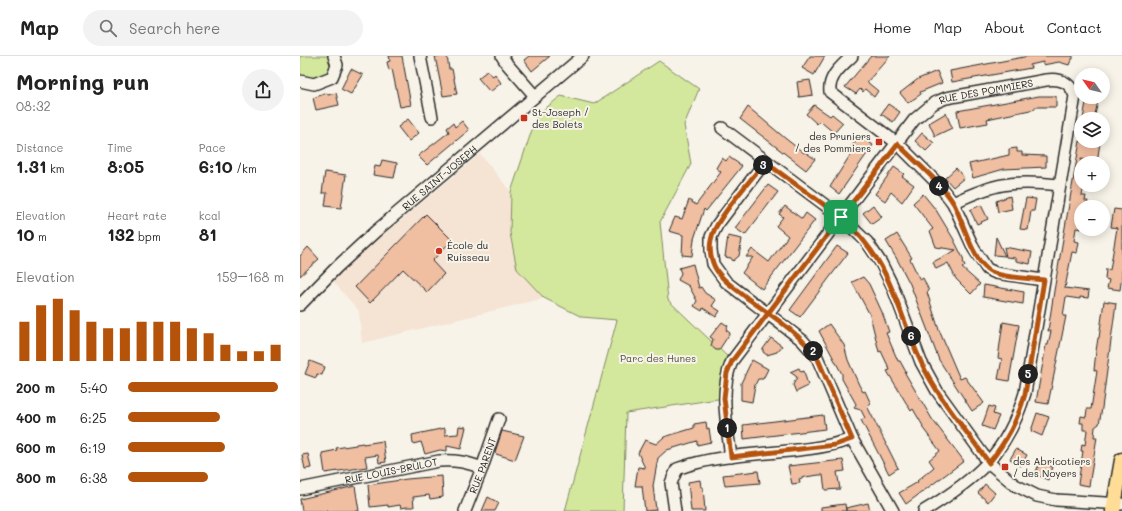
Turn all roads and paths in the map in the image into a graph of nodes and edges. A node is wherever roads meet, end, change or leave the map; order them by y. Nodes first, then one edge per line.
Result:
1 (334, 56) edge
2 (420, 56) edge
3 (502, 56) edge
4 (583, 56) edge
5 (852, 56) edge
6 (300, 81) edge
7 (535, 96) junction
8 (432, 117) dead end
9 (722, 128) dead end
10 (898, 144) junction
11 (765, 162) junction
12 (1059, 185) junction
13 (953, 203) junction
14 (841, 217) junction
15 (1044, 280) junction
16 (300, 305) edge
17 (769, 314) junction
18 (499, 419) dead end
19 (852, 439) junction
20 (731, 457) junction
21 (1122, 460) edge
22 (989, 463) junction
23 (482, 468) junction
24 (300, 489) edge
25 (1117, 506) edge
26 (465, 511) edge
27 (674, 511) edge
28 (893, 511) edge
29 (924, 511) edge

1 - 6 street
2 - 8 street
3 - 7 street
4 - 7 street, RUE SAINT-JOSEPH
5 - 10 street
7 - 16 street, RUE SAINT-JOSEPH
9 - 11 street
10 - 12 street, RUE DES POMMIERS
10 - 13 street
10 - 14 street, RUE DES POMMIERS
11 - 14 street
11 - 17 street
12 - 13 street
12 - 15 street, RUE DES POMMIERS
13 - 15 street
14 - 17 street, RUE DES POMMIERS
14 - 22 street
15 - 22 street, RUE DES POMMIERS
17 - 19 street
17 - 20 street, RUE DES POMMIERS
18 - 23 street, RUE PARENT
19 - 20 street
19 - 28 street
20 - 27 street
21 - 25 main road
22 - 25 street
22 - 29 street, RUE DES POMMIERS
23 - 24 street, RUE LOUIS-BRÛLOT
23 - 26 street, RUE PARENT

